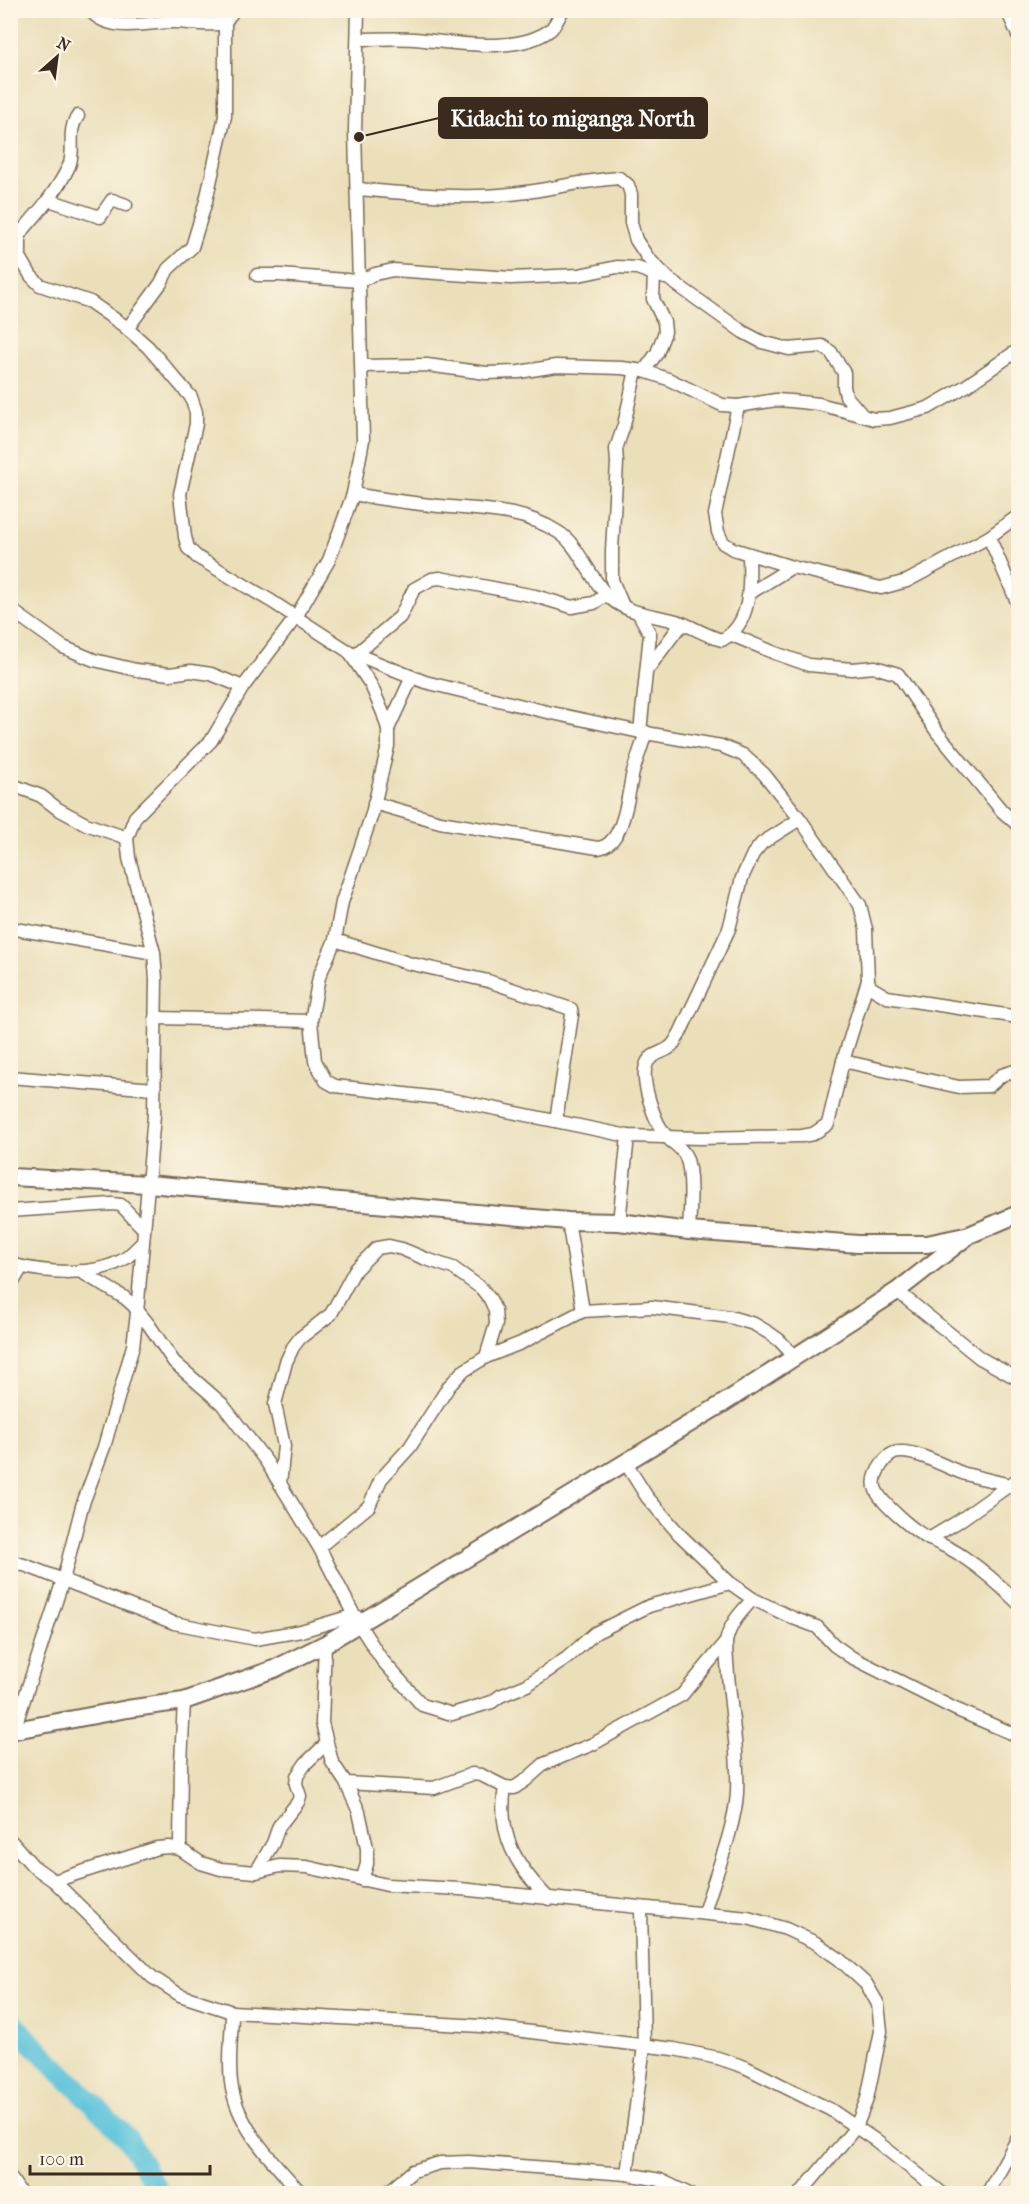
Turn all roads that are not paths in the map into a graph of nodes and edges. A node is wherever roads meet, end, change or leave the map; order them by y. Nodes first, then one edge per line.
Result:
1 (90, 10) edge
2 (234, 10) edge
3 (358, 10) edge
4 (563, 10) edge
5 (1007, 10) edge
6 (225, 22) junction
7 (1018, 34) edge
8 (358, 39) junction
9 (78, 116) dead end
10 (358, 189) junction
11 (49, 200) junction
12 (126, 205) dead end
13 (10, 224) edge
14 (18, 236) junction
15 (654, 274) junction
16 (257, 275) dead end
17 (669, 279) junction
18 (359, 281) junction
19 (127, 329) junction
20 (1018, 350) edge
21 (362, 366) junction
22 (640, 370) junction
23 (844, 387) junction
24 (738, 406) junction
25 (827, 406) junction
26 (864, 416) junction
27 (353, 494) junction
28 (1018, 516) edge
29 (989, 537) junction
30 (749, 555) junction
31 (792, 567) junction
32 (750, 592) junction
33 (606, 595) junction
34 (1018, 604) edge
35 (623, 608) junction
36 (10, 609) edge
37 (639, 614) junction
38 (296, 617) junction
39 (684, 624) junction
40 (732, 635) junction
41 (352, 652) junction
42 (647, 669) junction
43 (412, 677) junction
44 (243, 687) junction
45 (388, 729) junction
46 (643, 732) junction
47 (10, 784) edge
48 (374, 803) junction
49 (800, 819) junction
50 (1017, 821) edge
51 (127, 838) junction
52 (10, 928) edge
53 (335, 940) junction
54 (154, 953) junction
55 (868, 980) junction
56 (1018, 1017) edge
57 (155, 1018) junction
58 (310, 1021) junction
59 (843, 1061) junction
60 (1018, 1070) edge
61 (10, 1077) edge
62 (154, 1089) junction
63 (556, 1121) junction
64 (628, 1136) junction
65 (667, 1137) junction
66 (10, 1177) edge
67 (148, 1184) junction
68 (10, 1211) edge
69 (1018, 1214) edge
70 (568, 1221) junction
71 (619, 1222) junction
72 (689, 1231) junction
73 (969, 1235) junction
74 (144, 1236) junction
75 (16, 1266) edge
76 (80, 1271) junction
77 (10, 1287) edge
78 (897, 1291) junction
79 (583, 1311) junction
80 (137, 1313) junction
81 (486, 1357) junction
82 (795, 1357) junction
83 (1018, 1379) edge
84 (625, 1462) junction
85 (1014, 1482) edge
86 (280, 1484) junction
87 (929, 1539) junction
88 (319, 1547) junction
89 (10, 1561) edge
90 (63, 1580) junction
91 (730, 1583) junction
92 (753, 1599) junction
93 (1018, 1604) edge
94 (356, 1619) junction
95 (726, 1642) junction
96 (325, 1644) junction
97 (184, 1701) junction
98 (12, 1731) edge
99 (1018, 1736) edge
100 (327, 1744) junction
101 (346, 1783) junction
102 (505, 1787) junction
103 (10, 1840) edge
104 (180, 1850) junction
105 (256, 1872) junction
106 (362, 1880) junction
107 (54, 1881) junction
108 (549, 1899) junction
109 (642, 1908) junction
110 (704, 1913) junction
111 (232, 2012) junction
112 (644, 2046) junction
113 (856, 2127) junction
114 (1018, 2138) edge
115 (627, 2174) junction
116 (10, 2177) edge
117 (18, 2192) edge
118 (302, 2193) edge
119 (386, 2193) edge
120 (688, 2193) edge
121 (800, 2193) edge
122 (943, 2193) edge
123 (987, 2193) edge

1 - 6 street
2 - 6 street
3 - 8 street
4 - 8 street
5 - 7 street
6 - 19 street
8 - 10 street
9 - 11 street
10 - 17 street
10 - 18 street
11 - 12 street
11 - 14 street
13 - 14 street
14 - 19 street
15 - 17 street
15 - 18 street
15 - 22 street
16 - 18 street
17 - 23 street
18 - 21 street
19 - 38 street
20 - 26 street
21 - 22 street
21 - 27 street
22 - 24 street
22 - 35 street
23 - 25 street
23 - 26 street
24 - 25 street
24 - 30 street
25 - 26 street
27 - 33 street
27 - 38 street
28 - 29 street
29 - 31 street
29 - 34 street
30 - 31 street
30 - 32 street
31 - 32 street
32 - 40 street
33 - 35 street
33 - 41 street
35 - 37 street
36 - 44 street
37 - 39 street
37 - 42 street
38 - 41 street
38 - 44 street
39 - 40 street
39 - 42 street
40 - 50 street
41 - 43 street
41 - 45 street
42 - 46 street
43 - 45 street
43 - 46 street
44 - 51 street
45 - 48 street
46 - 48 street
46 - 49 street
47 - 51 street
48 - 53 street
49 - 55 street
49 - 65 street
51 - 54 street
52 - 54 street
53 - 58 street
53 - 63 street
54 - 57 street
55 - 56 street
55 - 59 street
57 - 58 street
57 - 62 street
58 - 63 street
59 - 60 street
59 - 65 street
61 - 62 street
62 - 67 street
63 - 64 street
64 - 65 street
64 - 71 street
65 - 72 street
66 - 67 street
67 - 70 street
67 - 74 street
68 - 74 street
69 - 73 street
70 - 71 street
70 - 79 street
71 - 72 street
72 - 73 street
73 - 78 street
74 - 76 street
74 - 80 street
75 - 76 street
75 - 77 street
76 - 80 street
78 - 82 street
78 - 83 street
79 - 81 street
79 - 82 street
80 - 86 street
80 - 90 street
81 - 86 street
81 - 88 street
82 - 84 street
84 - 91 street
84 - 94 street
85 - 87 street
85 - 87 street
86 - 88 street
87 - 93 street
88 - 94 street
89 - 90 street
90 - 94 street
90 - 98 street
91 - 92 street
91 - 94 street
92 - 95 street
92 - 99 street
94 - 96 street
95 - 102 street
95 - 110 street
96 - 97 street
96 - 100 street
97 - 98 street
97 - 104 street
100 - 101 street
100 - 105 street
101 - 102 street
101 - 106 street
102 - 108 street
103 - 107 street
104 - 105 street
104 - 107 street
105 - 106 street
106 - 108 street
107 - 111 street
108 - 109 street
109 - 110 street
109 - 112 street
110 - 113 street
111 - 112 street
111 - 118 street
112 - 113 street
112 - 115 street
113 - 121 street
113 - 122 street
114 - 123 street
115 - 119 street
115 - 120 street
116 - 117 street

